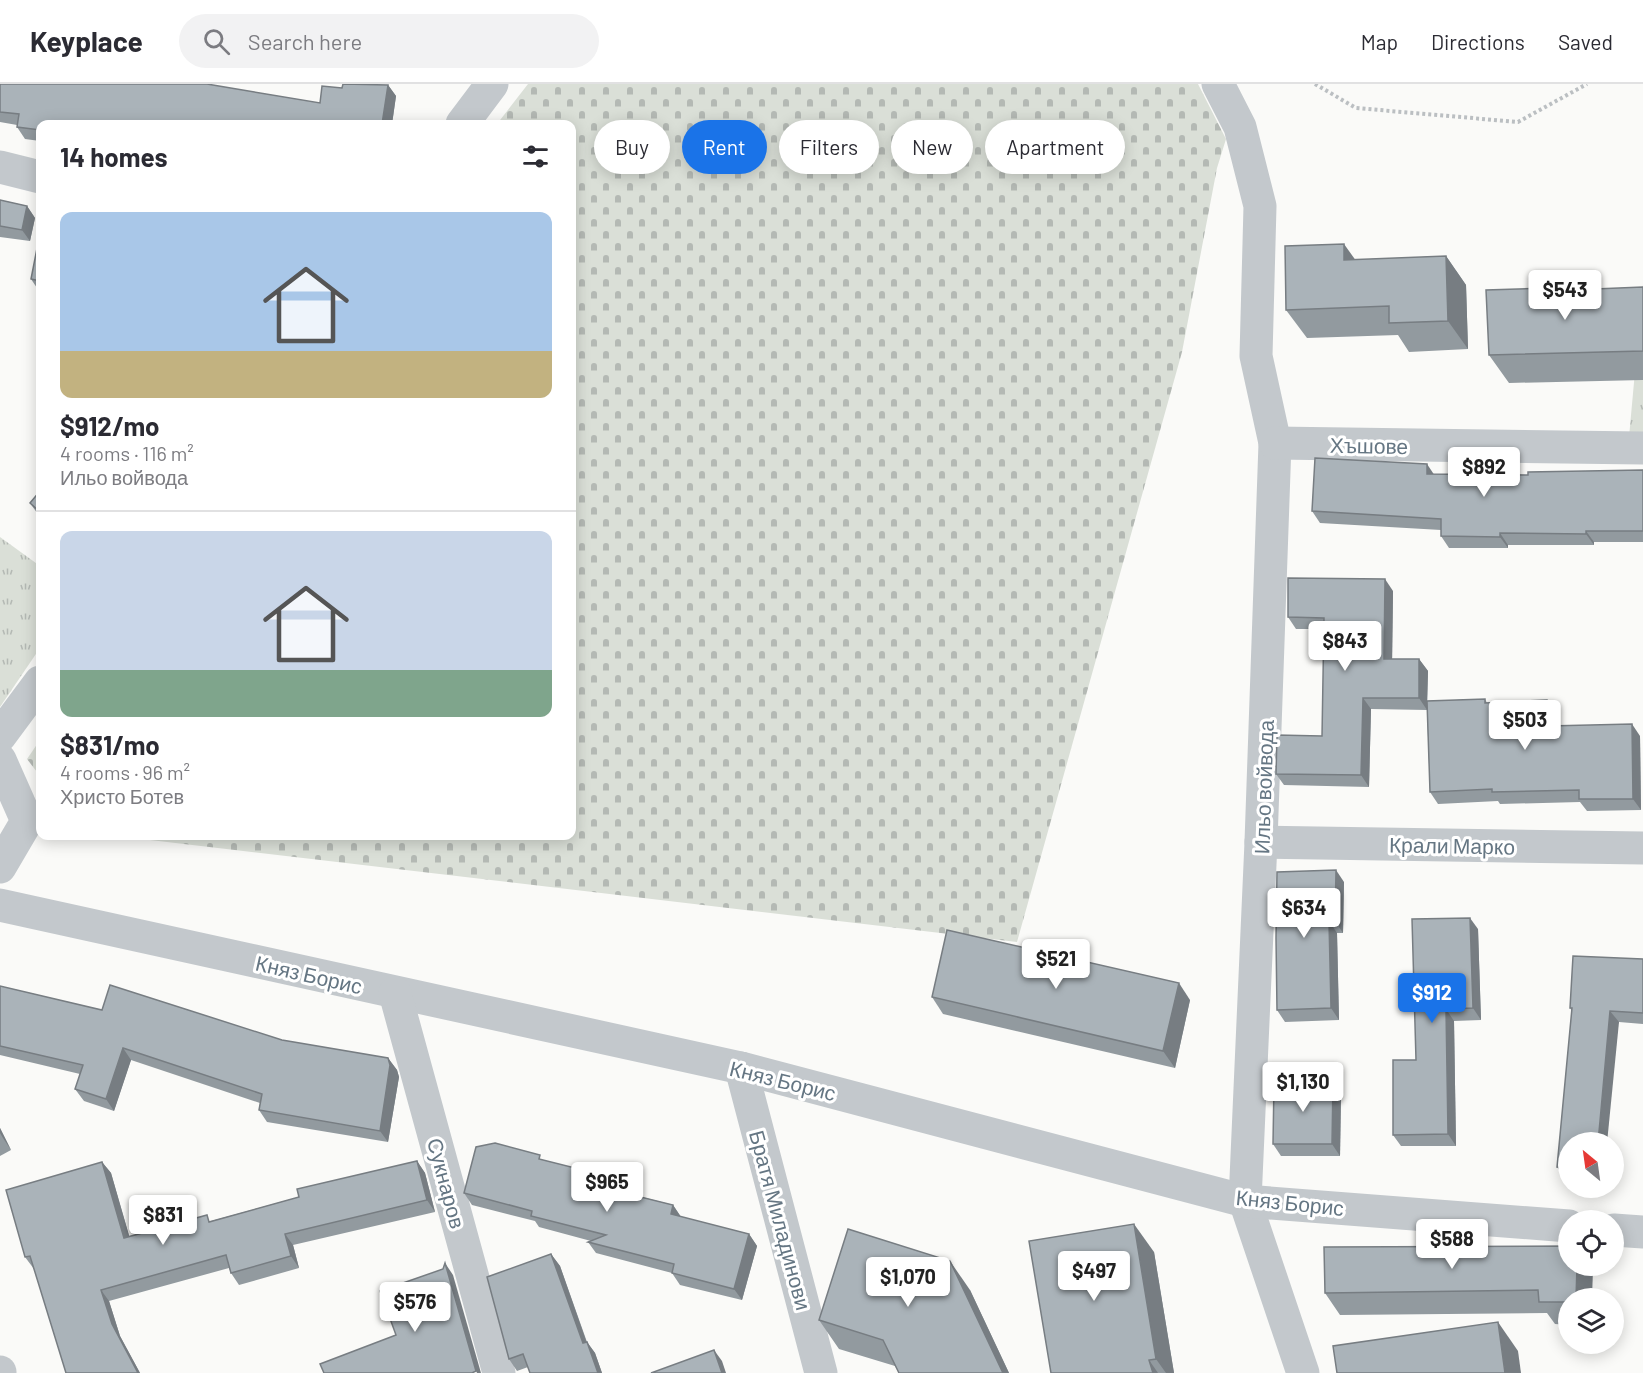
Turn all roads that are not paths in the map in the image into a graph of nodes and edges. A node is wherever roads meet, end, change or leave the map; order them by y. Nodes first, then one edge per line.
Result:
1 (492, 84) edge
2 (1218, 84) edge
3 (465, 120) edge
4 (0, 167) edge
5 (36, 176) edge
6 (1275, 443) junction
7 (1643, 448) edge
8 (36, 687) edge
9 (0, 736) edge
10 (0, 760) edge
11 (31, 806) edge
12 (1261, 842) junction
13 (1643, 848) edge
14 (0, 867) edge
15 (0, 905) edge
16 (395, 993) junction
17 (741, 1068) junction
18 (1245, 1201) junction
19 (1558, 1225) edge
20 (1624, 1231) edge
21 (1643, 1232) edge
22 (499, 1373) edge
23 (821, 1373) edge
24 (1303, 1373) edge

1 - 3 street
2 - 6 street, Ильо войвода
4 - 5 street
6 - 7 street, Хъшове
6 - 12 street, Ильо войвода
8 - 9 street
10 - 11 street
11 - 14 street
12 - 13 street, Крали Марко
12 - 18 street, Ильо войвода
15 - 16 street, Княз Борис
16 - 17 street, Княз Борис
16 - 22 street, Сукнаров
17 - 18 street, Княз Борис
17 - 23 street, Братя Миладинови
18 - 19 street, Княз Борис
18 - 24 street, Ильо войвода
20 - 21 street

